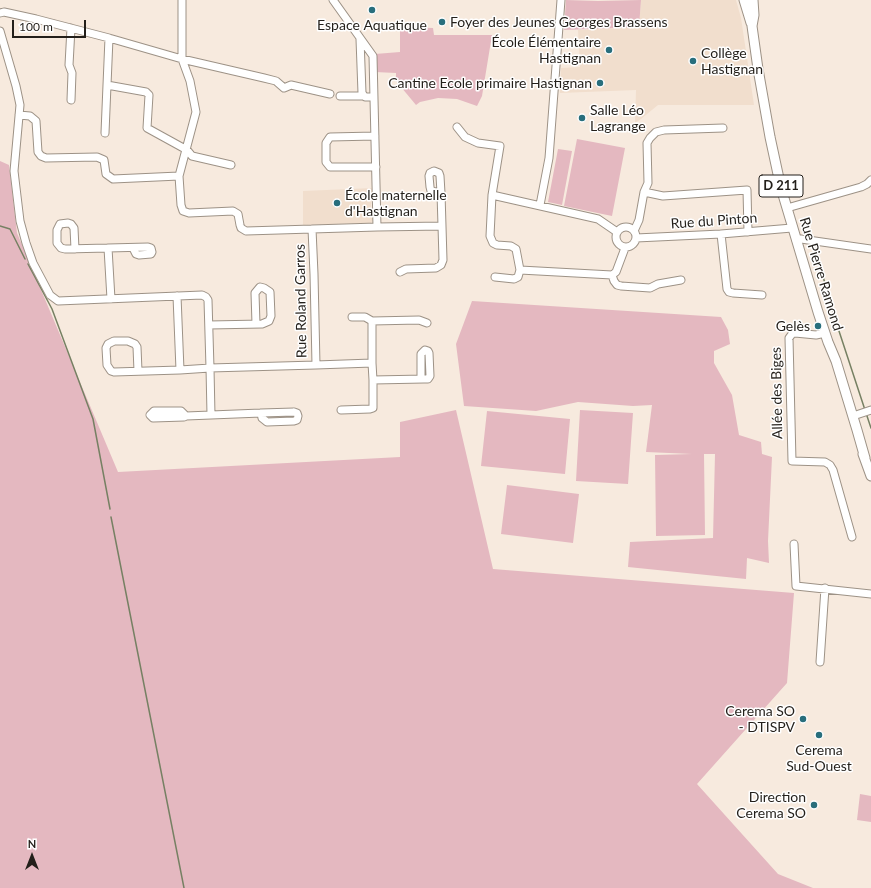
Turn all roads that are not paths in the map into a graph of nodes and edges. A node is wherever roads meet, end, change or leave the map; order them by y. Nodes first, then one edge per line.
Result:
1 (182, 0) edge
2 (333, 0) edge
3 (561, 0) edge
4 (744, 0) edge
5 (753, 0) edge
6 (0, 13) edge
7 (752, 26) junction
8 (71, 28) junction
9 (0, 31) edge
10 (109, 38) junction
11 (360, 39) junction
12 (182, 59) junction
13 (107, 85) junction
14 (330, 94) dead end
15 (340, 96) dead end
16 (363, 96) junction
17 (374, 97) junction
18 (71, 100) dead end
19 (19, 114) junction
20 (457, 126) dead end
21 (723, 128) dead end
22 (105, 133) dead end
23 (375, 136) junction
24 (187, 150) junction
25 (230, 165) dead end
26 (376, 167) junction
27 (179, 176) junction
28 (871, 180) edge
29 (644, 192) junction
30 (441, 193) dead end
31 (492, 195) junction
32 (540, 205) junction
33 (787, 208) junction
34 (442, 226) junction
35 (377, 227) junction
36 (792, 228) junction
37 (312, 229) junction
38 (617, 232) junction
39 (748, 232) junction
40 (721, 234) junction
41 (635, 235) junction
42 (796, 240) junction
43 (108, 248) junction
44 (134, 248) dead end
45 (625, 248) junction
46 (75, 249) dead end
47 (871, 249) edge
48 (520, 270) junction
49 (400, 272) dead end
50 (612, 275) junction
51 (494, 278) dead end
52 (681, 280) dead end
53 (177, 296) junction
54 (762, 296) dead end
55 (111, 299) junction
56 (352, 316) dead end
57 (372, 321) junction
58 (427, 323) dead end
59 (256, 324) junction
60 (209, 325) junction
61 (824, 333) junction
62 (828, 342) junction
63 (372, 363) junction
64 (316, 365) junction
65 (210, 368) junction
66 (180, 370) junction
67 (138, 371) junction
68 (421, 379) dead end
69 (373, 380) junction
70 (341, 410) dead end
71 (871, 410) edge
72 (261, 413) dead end
73 (211, 415) junction
74 (186, 416) dead end
75 (853, 416) junction
76 (865, 458) junction
77 (871, 476) edge
78 (852, 537) dead end
79 (794, 544) dead end
80 (825, 588) junction
81 (871, 594) edge
82 (820, 662) dead end

1 - 12 street
2 - 11 street
3 - 32 street
4 - 7 main road, Rue Pierre Ramond / D 211
5 - 7 main road, Rue Pierre Ramond / D 211
6 - 8 street
7 - 33 main road, Rue Pierre Ramond / D 211
8 - 10 street
8 - 18 street
9 - 19 street
10 - 12 street
10 - 13 street
11 - 16 street
11 - 17 street
12 - 14 street
12 - 24 street
13 - 22 street
13 - 24 street
15 - 16 street
16 - 17 street
17 - 23 street
19 - 27 street
19 - 55 street
20 - 31 street
21 - 29 street
23 - 26 street
23 - 26 street
24 - 25 street
24 - 27 street
26 - 35 street
27 - 37 street
28 - 33 street
29 - 39 street
29 - 41 street
30 - 34 street
31 - 32 street
31 - 48 street
32 - 38 street
33 - 36 main road, Rue Pierre Ramond / D 211
34 - 35 street, Rue Roland Garros
34 - 49 street
35 - 37 street, Rue Roland Garros
36 - 39 street, Rue du Pinton
36 - 42 main road, Rue Pierre Ramond / D 211
37 - 64 street, Rue Roland Garros
38 - 41 street, Rue du Pinton
38 - 45 street
39 - 40 street, Rue du Pinton
40 - 41 street, Rue du Pinton
40 - 54 street
41 - 45 street
42 - 47 street
42 - 61 main road, Rue Pierre Ramond / D 211
43 - 44 street
43 - 46 street
43 - 55 street
45 - 50 street
48 - 50 street
48 - 51 street
50 - 52 street
53 - 55 street
53 - 60 street
53 - 66 street
56 - 57 street
57 - 58 street
57 - 63 street
59 - 59 street
59 - 60 street
60 - 65 street
61 - 62 main road, Rue Pierre Ramond / D 211
61 - 78 street, Allée des Biges
62 - 75 main road, Rue Pierre Ramond / D 211
62 - 76 main road, Rue Pierre Ramond / D 211
63 - 64 street
63 - 69 street
64 - 65 street, Rue Roland Garros
65 - 66 street, Rue Roland Garros
65 - 73 street
66 - 67 street, Rue Roland Garros
67 - 67 street
68 - 69 street
69 - 70 street
71 - 75 street
72 - 73 street
73 - 74 street
75 - 76 main road, Rue Pierre Ramond / D 211
76 - 77 main road, Rue Pierre Ramond / D 211
79 - 80 street
80 - 81 street
80 - 82 street

